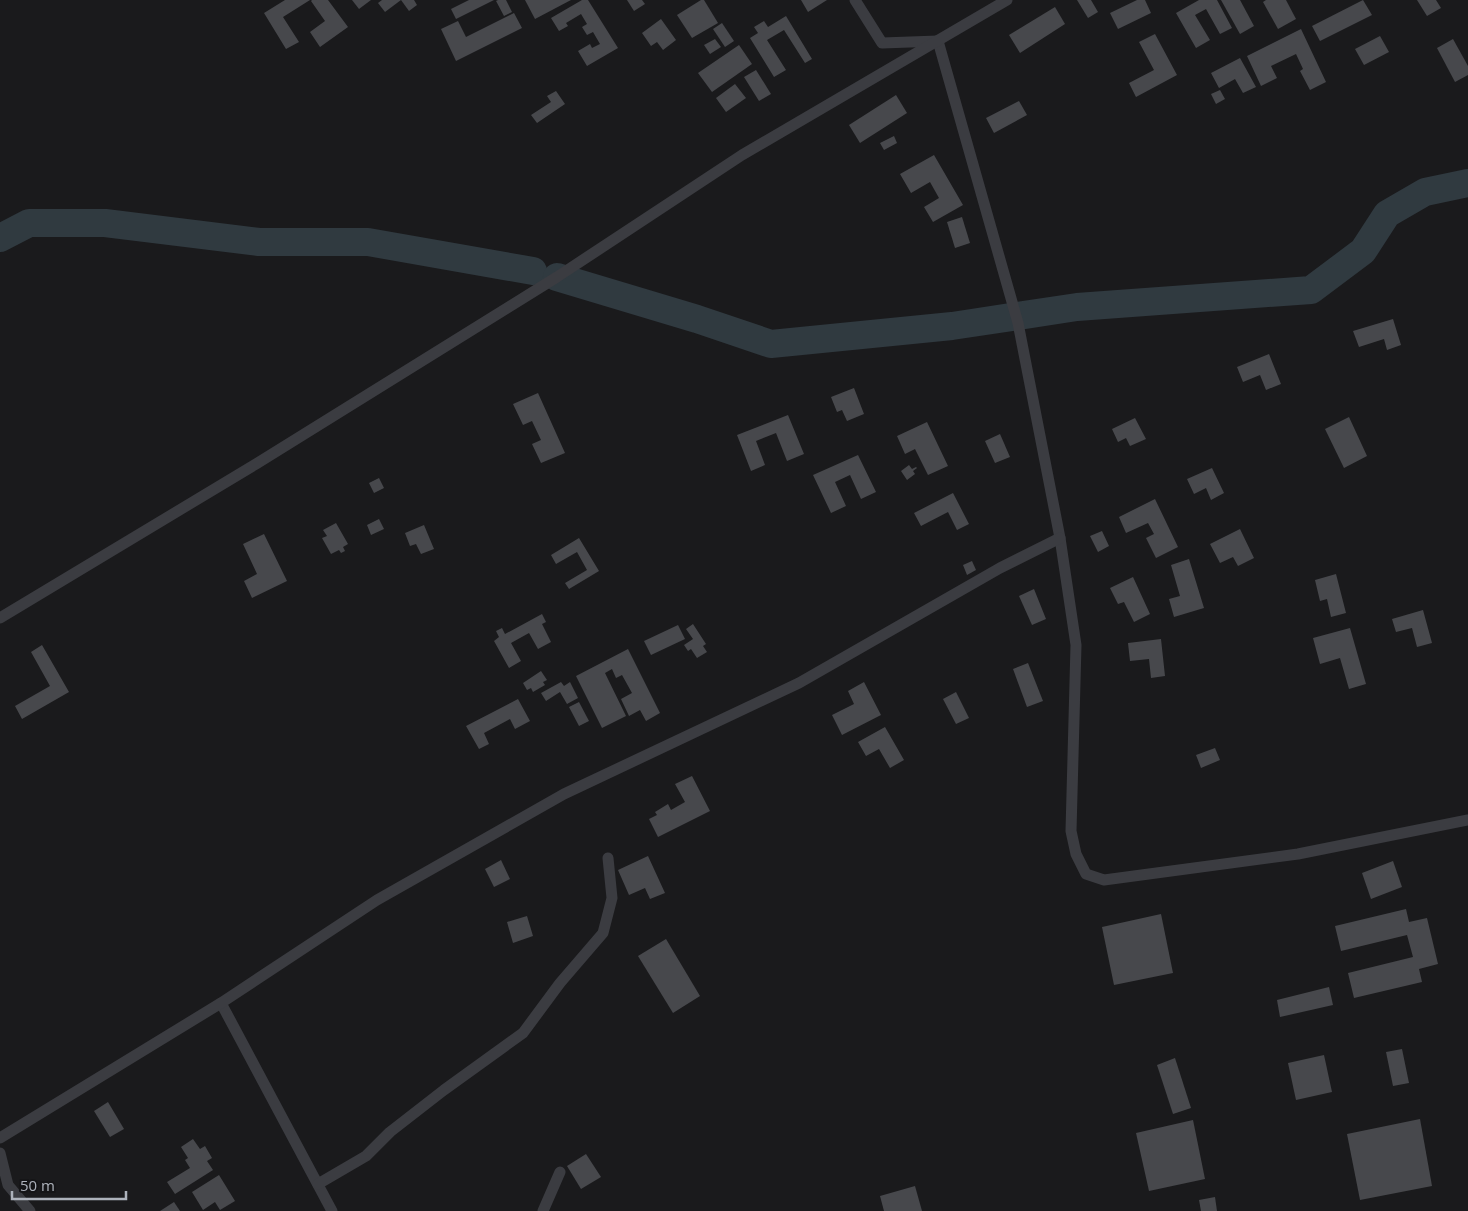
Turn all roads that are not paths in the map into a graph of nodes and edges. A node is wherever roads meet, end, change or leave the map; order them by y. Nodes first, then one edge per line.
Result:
1 (856, 0) edge
2 (1007, 0) edge
3 (938, 41) junction
4 (1060, 538) junction
5 (0, 618) edge
6 (1468, 820) edge
7 (608, 858) dead end
8 (220, 1003) junction
9 (0, 1138) edge
10 (0, 1153) edge
11 (560, 1172) dead end
12 (318, 1184) junction
13 (30, 1211) edge
14 (332, 1211) edge
15 (543, 1211) edge

1 - 3 street
2 - 3 street
3 - 4 street
3 - 5 street
4 - 6 street
4 - 8 street
7 - 12 street
8 - 9 street
8 - 12 street
10 - 13 street
11 - 15 street
12 - 14 street

